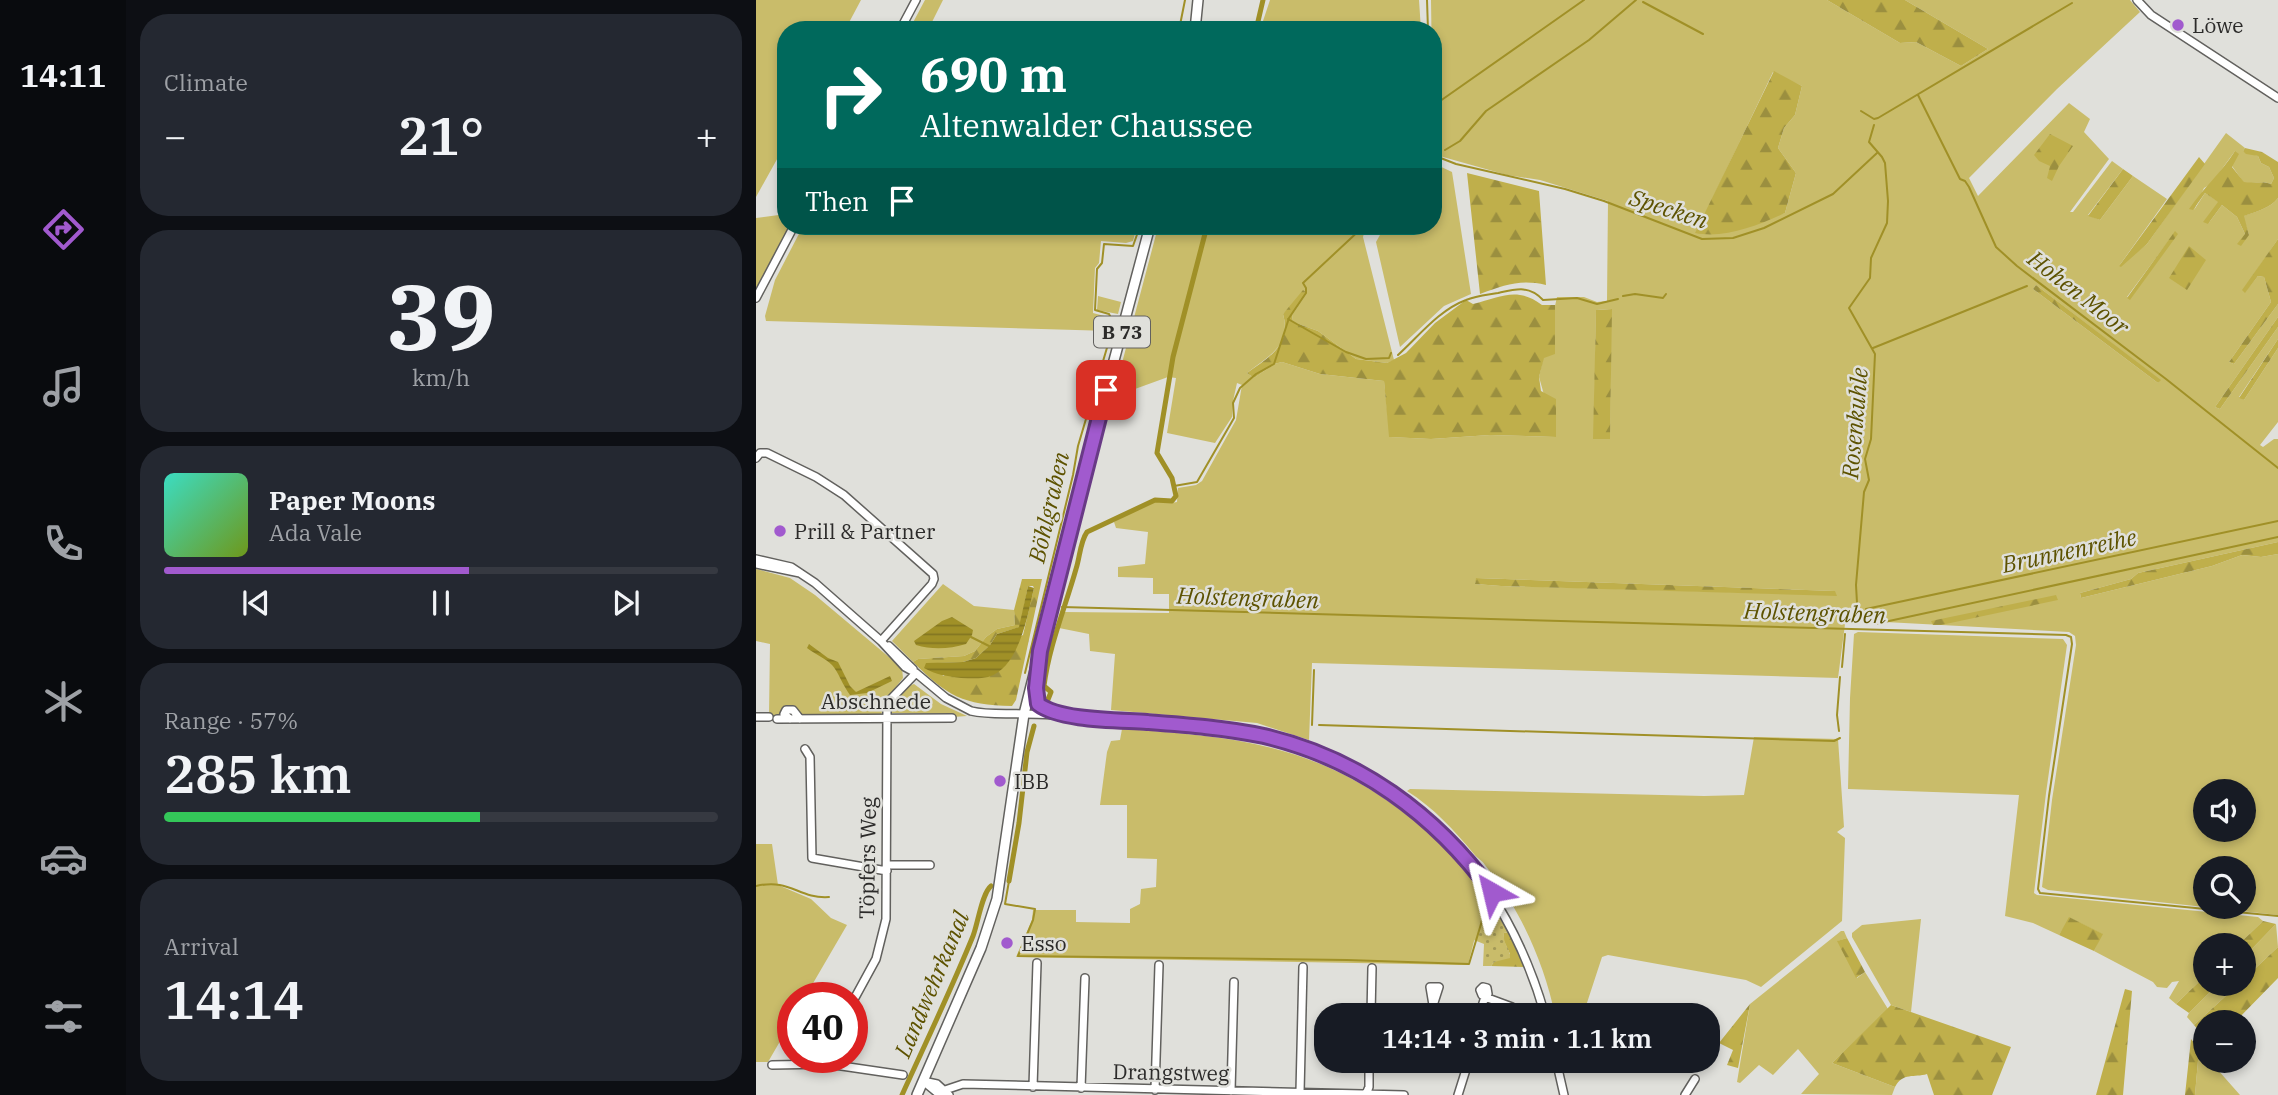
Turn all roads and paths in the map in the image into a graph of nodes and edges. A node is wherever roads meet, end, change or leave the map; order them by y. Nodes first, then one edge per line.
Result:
1 (916, 0) edge
2 (1198, 0) edge
3 (2137, 0) edge
4 (905, 21) edge
5 (1196, 21) edge
6 (2278, 98) edge
7 (789, 235) edge
8 (1148, 235) edge
9 (756, 298) edge
10 (756, 458) edge
11 (756, 562) edge
12 (881, 642) junction
13 (1040, 651) junction
14 (916, 673) junction
15 (1038, 704) joint
16 (1024, 714) junction
17 (1063, 715) junction
18 (756, 717) edge
19 (886, 717) junction
20 (952, 718) dead end
21 (805, 749) dead end
22 (930, 865) dead end
23 (887, 868) junction
24 (1037, 963) dead end
25 (1159, 965) dead end
26 (1303, 967) dead end
27 (1373, 968) dead end
28 (1085, 978) dead end
29 (863, 982) edge
30 (1234, 982) dead end
31 (1372, 1003) edge
32 (1483, 1003) edge
33 (1501, 1003) edge
34 (1541, 1003) edge
35 (772, 1065) dead end
36 (777, 1065) edge
37 (868, 1068) edge
38 (1368, 1073) edge
39 (1465, 1073) edge
40 (1559, 1073) edge
41 (903, 1075) dead end
42 (1695, 1079) dead end
43 (923, 1081) junction
44 (1032, 1087) junction
45 (1081, 1088) junction
46 (1155, 1090) junction
47 (1231, 1091) junction
48 (1300, 1092) junction
49 (944, 1094) edge
50 (1366, 1094) edge
51 (917, 1095) edge
52 (1404, 1095) edge
53 (1458, 1095) edge
54 (1564, 1095) edge
55 (1685, 1095) edge

1 - 4 street
2 - 5 main road
3 - 6 street
7 - 9 street
8 - 13 main road, B 73
10 - 12 street
11 - 12 street
12 - 14 street
13 - 15 main road, B 73
13 - 16 main road, B 73
14 - 16 street
14 - 19 street, Töpfers Weg
15 - 17 street
16 - 17 street
16 - 43 main road, B 73
17 - 34 street
18 - 19 street, Abschnede
19 - 20 street, Abschnede
19 - 23 street, Töpfers Weg
21 - 23 street
22 - 23 street
23 - 29 street, Töpfers Weg
24 - 44 street
25 - 46 street
26 - 48 street
27 - 31 street
28 - 45 street
30 - 47 street
32 - 33 street
35 - 36 street
37 - 41 street
38 - 50 street
39 - 53 street
40 - 54 street
42 - 55 street
43 - 49 street
43 - 51 main road, B 73
44 - 45 street, Drangstweg
44 - 49 street, Drangstweg
45 - 46 street, Drangstweg
46 - 47 street, Drangstweg
47 - 48 street, Drangstweg
48 - 50 street, Drangstweg
50 - 52 street, Drangstweg

